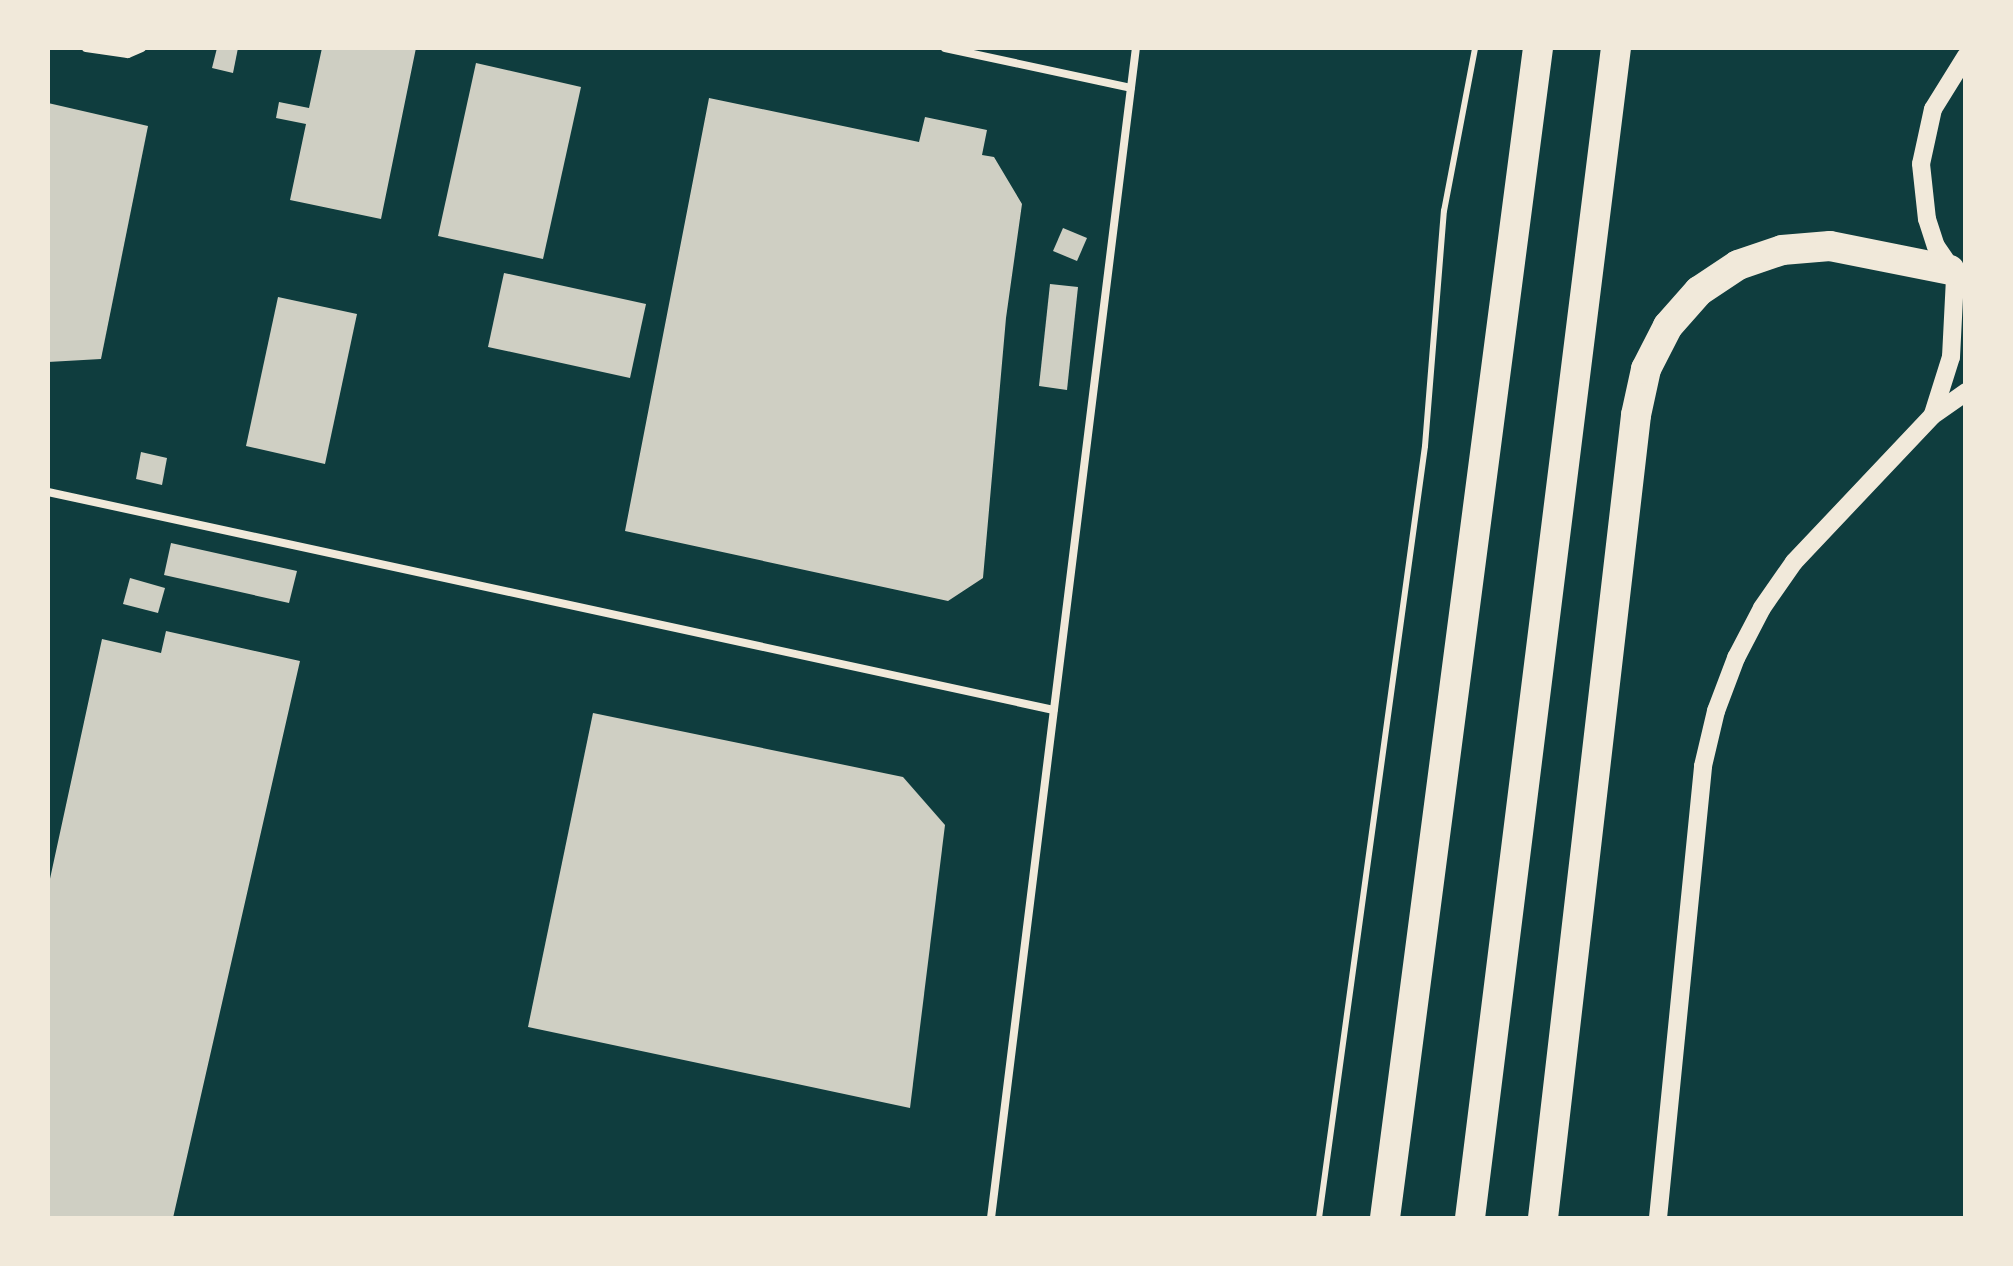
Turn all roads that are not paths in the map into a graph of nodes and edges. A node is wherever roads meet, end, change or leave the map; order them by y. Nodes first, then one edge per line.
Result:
1 (86, 48) edge
2 (142, 48) edge
3 (945, 48) edge
4 (1136, 48) edge
5 (1538, 48) edge
6 (1616, 48) edge
7 (1966, 56) edge
8 (1131, 88) junction
9 (1957, 280) edge
10 (1966, 392) edge
11 (1932, 416) junction
12 (48, 492) edge
13 (1054, 710) junction
14 (991, 1218) edge
15 (1385, 1218) edge
16 (1470, 1218) edge
17 (1543, 1218) edge
18 (1658, 1218) edge

1 - 2 lane
3 - 8 lane
4 - 8 lane
5 - 15 highway
6 - 16 highway
7 - 9 street
8 - 13 lane
9 - 11 street
9 - 17 highway
10 - 11 street
11 - 18 street
12 - 13 lane
13 - 14 lane

